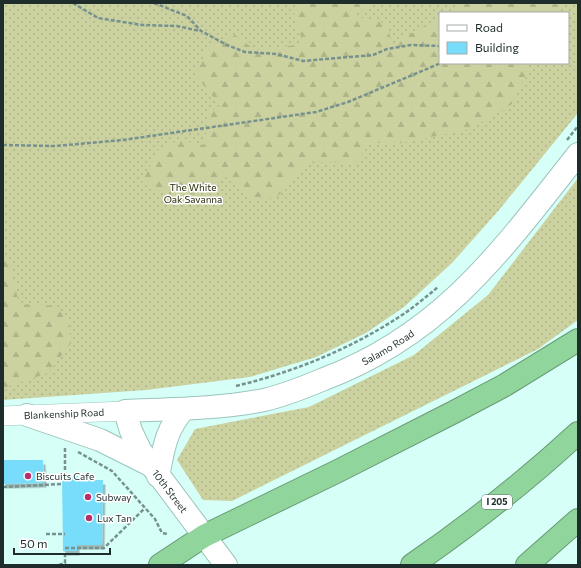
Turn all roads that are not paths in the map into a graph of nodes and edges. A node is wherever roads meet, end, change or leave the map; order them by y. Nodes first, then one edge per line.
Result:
1 (571, 148) edge
2 (578, 340) edge
3 (184, 409) junction
4 (126, 411) junction
5 (27, 415) junction
6 (3, 416) edge
7 (578, 432) edge
8 (155, 471) junction
9 (578, 520) edge
10 (204, 536) junction
11 (160, 565) edge
12 (226, 565) edge
13 (412, 565) edge
14 (527, 565) edge

1 - 3 main road, Salamo Road
2 - 10 highway
3 - 4 main road, Salamo Road
3 - 8 main road
4 - 5 street, Blankenship Road
4 - 8 main road, 10th Street
5 - 6 street, Blankenship Road
5 - 8 main road
7 - 13 highway, I 205
8 - 10 main road, 10th Street
9 - 14 highway
10 - 11 highway
10 - 12 main road, 10th Street

